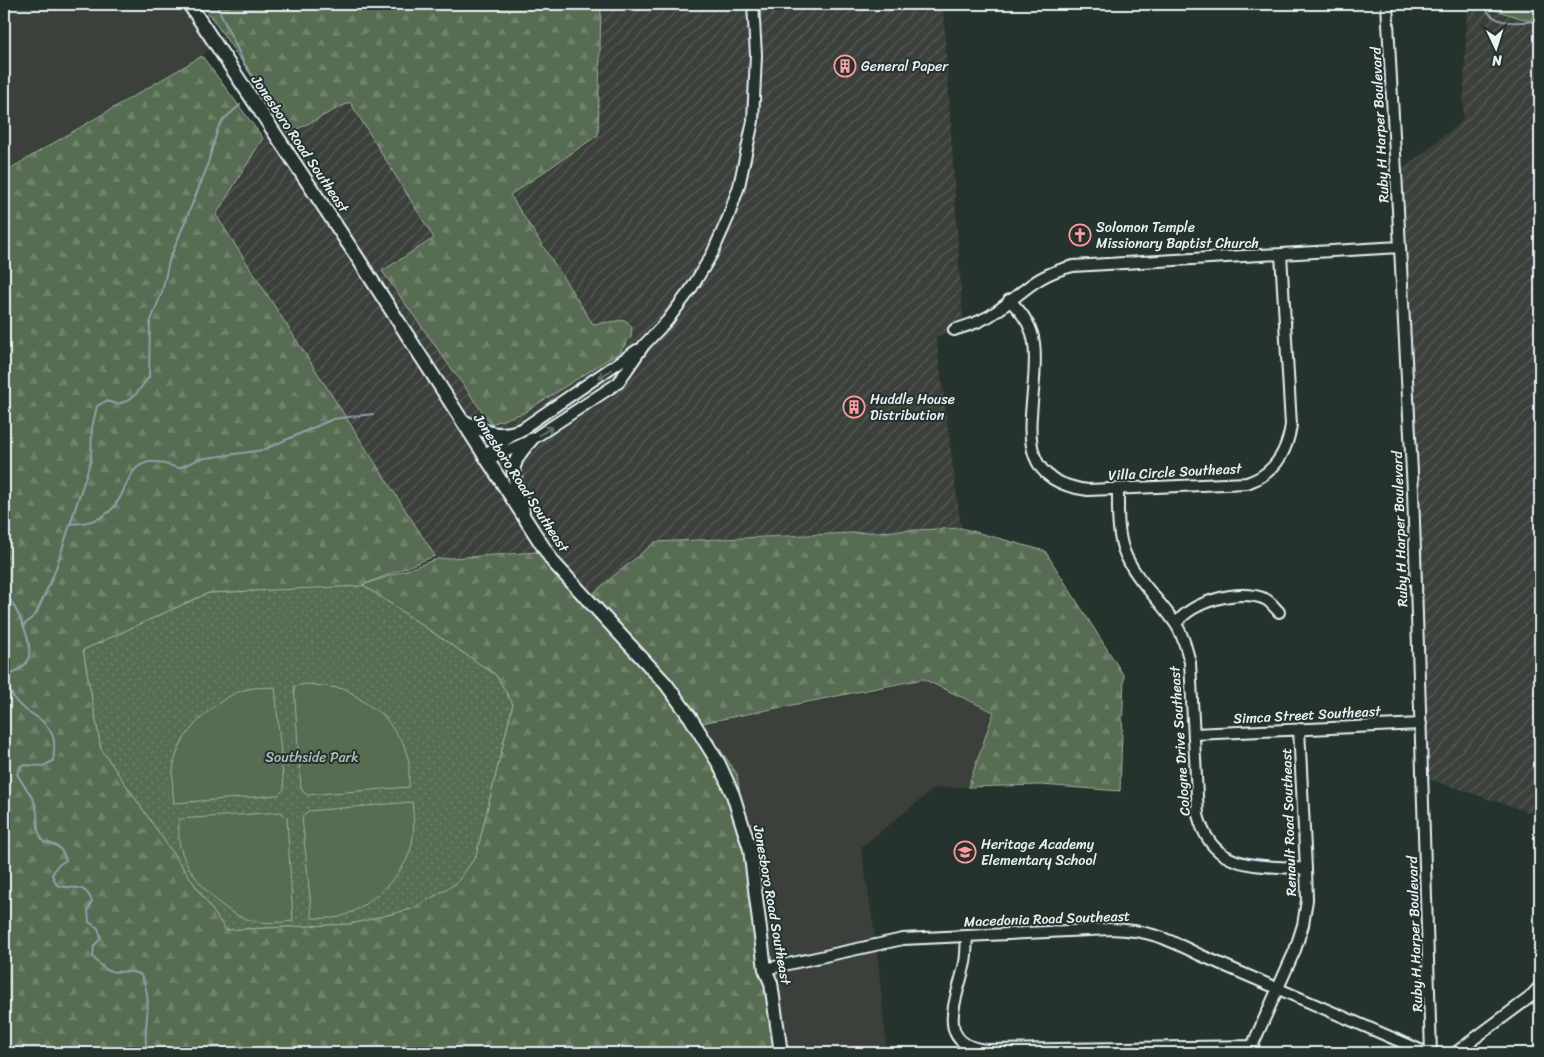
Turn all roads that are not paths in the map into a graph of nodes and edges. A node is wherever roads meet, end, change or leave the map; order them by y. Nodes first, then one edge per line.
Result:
1 (188, 4) edge
2 (753, 4) edge
3 (1387, 4) edge
4 (1400, 247) junction
5 (1281, 254) junction
6 (1009, 300) junction
7 (954, 330) dead end
8 (644, 346) junction
9 (554, 408) junction
10 (462, 420) junction
11 (562, 421) junction
12 (528, 435) junction
13 (486, 458) junction
14 (1118, 490) junction
15 (524, 516) junction
16 (1279, 612) dead end
17 (1176, 624) junction
18 (1421, 724) junction
19 (1299, 729) junction
20 (1194, 734) junction
21 (1306, 869) junction
22 (967, 936) junction
23 (765, 969) junction
24 (1540, 986) edge
25 (1278, 988) junction
26 (1251, 1050) edge
27 (781, 1053) edge
28 (1427, 1053) edge
29 (1431, 1053) edge
30 (1455, 1053) edge

1 - 10 main road, Jonesboro Road Southeast
2 - 8 street
3 - 4 street, Ruby H Harper Boulevard
4 - 5 street
4 - 18 street, Ruby H Harper Boulevard
5 - 6 street
5 - 14 street, Villa Circle Southeast
6 - 7 street
6 - 14 street, Villa Circle Southeast
8 -> 9 street
8 - 11 street
9 - 11 street
9 - 12 street
10 - 12 main road
10 - 13 main road, Jonesboro Road Southeast
12 -> 11 street
12 - 13 street
12 - 15 main road
13 - 15 main road, Jonesboro Road Southeast
14 - 17 street, Cologne Drive Southeast
15 - 23 main road, Jonesboro Road Southeast
16 - 17 street
17 - 20 street, Cologne Drive Southeast
18 - 19 street, Simca Street Southeast
18 - 29 street, Ruby H Harper Boulevard
19 - 20 street, Simca Street Southeast
19 - 21 street, Renault Road Southeast
20 - 21 street, Cologne Drive Southeast
21 - 25 street, Renault Road Southeast
22 - 23 street, Macedonia Road Southeast
22 - 25 street, Macedonia Road Southeast
22 - 26 street
23 - 27 main road, Jonesboro Road Southeast
24 - 30 street
25 - 26 street, Renault Road Southeast
25 - 28 street, Macedonia Road Southeast

